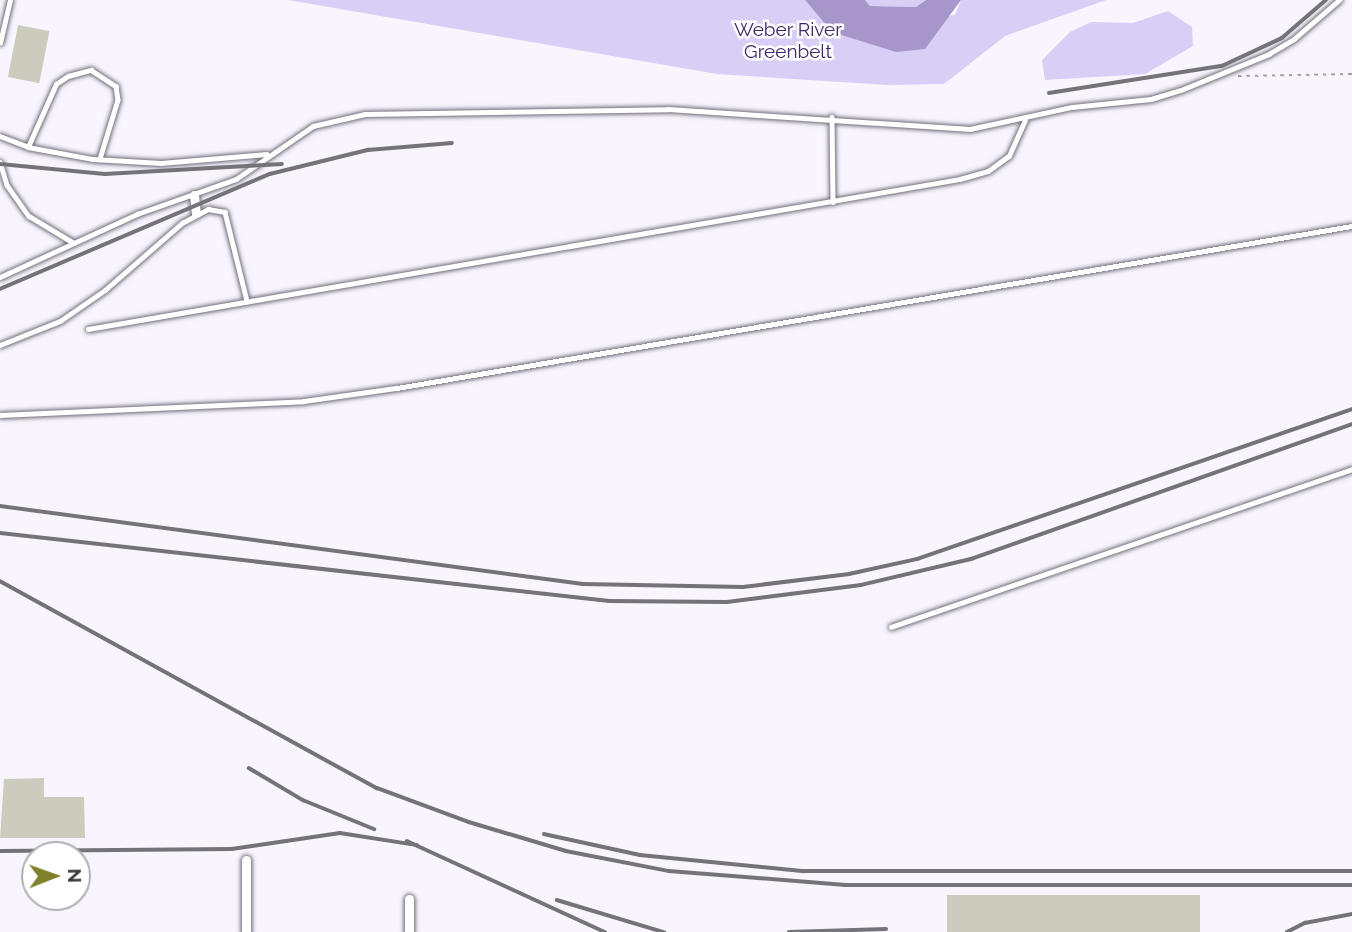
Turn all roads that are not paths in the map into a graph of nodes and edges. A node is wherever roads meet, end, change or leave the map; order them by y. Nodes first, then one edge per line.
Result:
1 (10, 0) edge
2 (1339, 0) edge
3 (0, 43) edge
4 (832, 117) junction
5 (1025, 120) junction
6 (0, 136) edge
7 (28, 147) junction
8 (268, 154) junction
9 (100, 159) junction
10 (0, 162) edge
11 (1, 174) edge
12 (7, 185) junction
13 (0, 186) edge
14 (194, 195) junction
15 (833, 202) junction
16 (196, 213) junction
17 (1352, 226) edge
18 (74, 243) junction
19 (0, 277) edge
20 (247, 301) junction
21 (88, 329) dead end
22 (0, 345) edge
23 (0, 415) edge
24 (1352, 469) edge
25 (891, 627) dead end
26 (246, 860) dead end
27 (409, 899) dead end
28 (246, 932) edge
29 (409, 932) edge

1 - 3 lane
2 - 5 lane
4 - 5 lane
4 - 8 lane
4 - 15 lane
5 - 15 lane
6 - 7 lane
7 - 9 lane
7 - 9 lane
8 - 9 lane
8 - 14 lane
10 - 11 lane
11 - 12 lane
12 - 13 lane
12 - 18 lane
14 - 16 street
14 - 18 lane
15 - 20 lane
16 - 20 lane
16 - 22 lane
17 - 23 lane
18 - 19 lane
20 - 21 lane
24 - 25 lane
26 - 28 street
27 - 29 street

